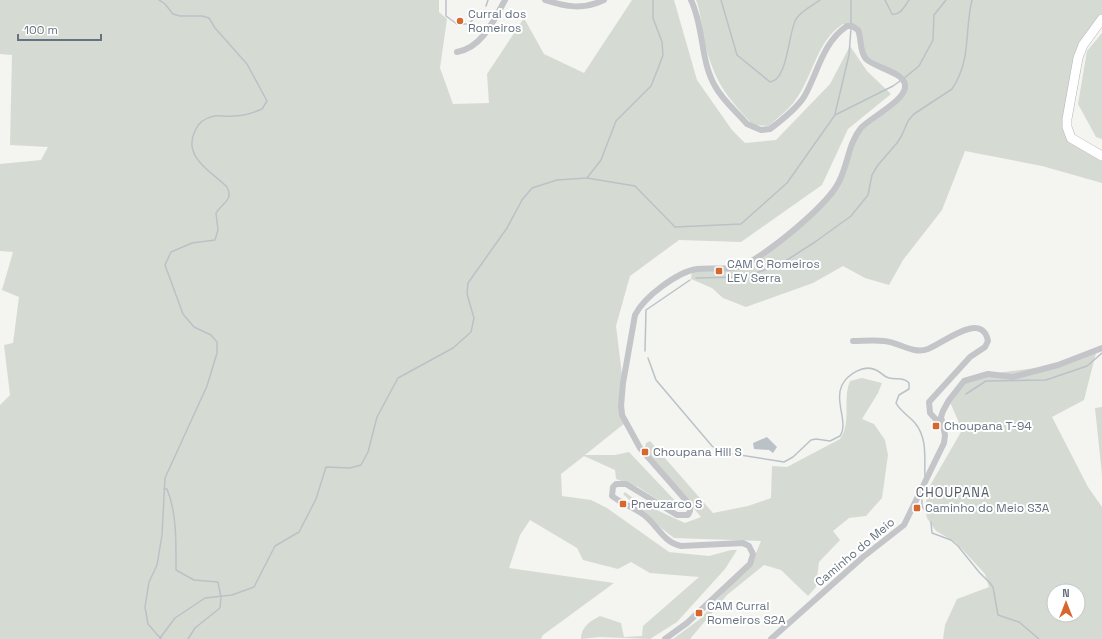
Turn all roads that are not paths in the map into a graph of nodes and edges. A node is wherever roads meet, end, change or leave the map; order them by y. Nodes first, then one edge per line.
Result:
1 (505, 0) edge
2 (545, 0) edge
3 (604, 0) edge
4 (691, 0) edge
5 (1102, 19) edge
6 (457, 52) dead end
7 (1102, 156) edge
8 (853, 341) dead end
9 (1102, 348) edge
10 (942, 426) junction
11 (665, 639) edge
12 (771, 639) edge

1 - 6 street
2 - 3 street
4 - 11 street
5 - 7 main road
8 - 10 street
9 - 10 street, Caminho do Meio
10 - 12 street, Caminho do Meio

